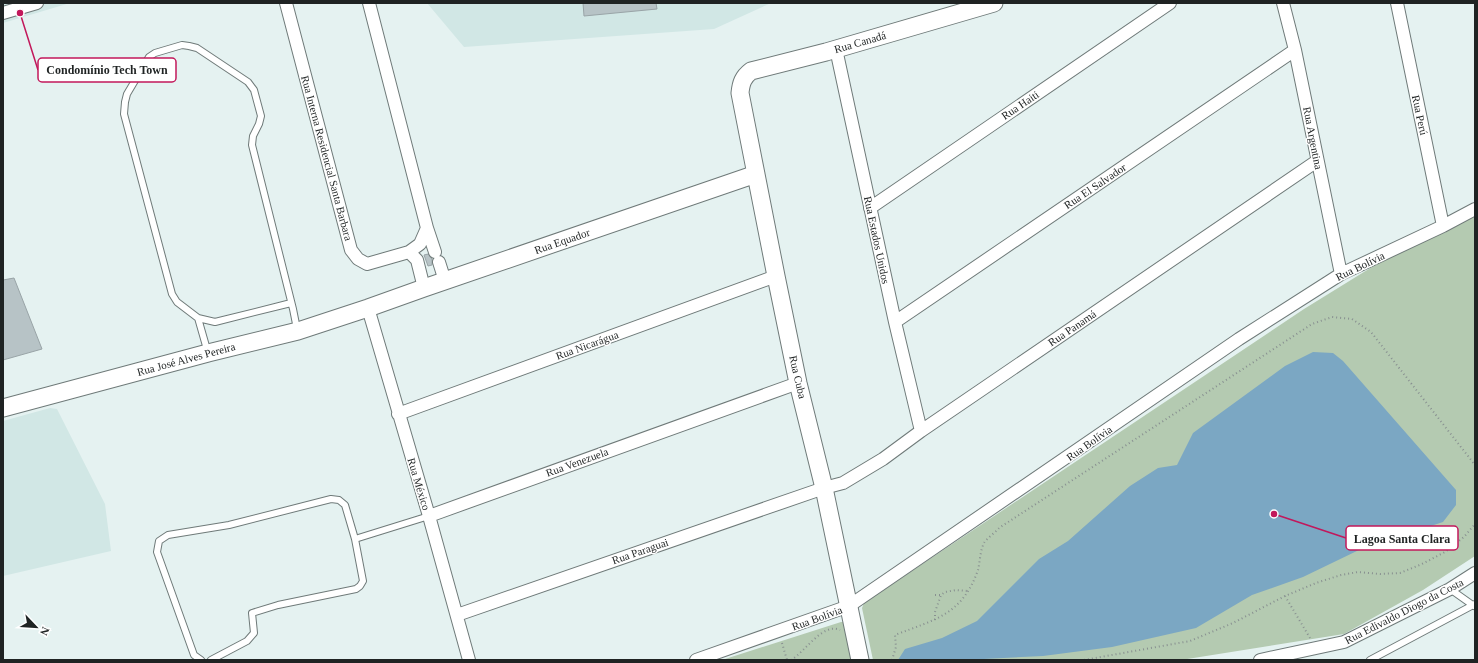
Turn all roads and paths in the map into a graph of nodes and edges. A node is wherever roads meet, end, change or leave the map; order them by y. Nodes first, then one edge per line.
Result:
1 (37, 3) edge
2 (286, 3) edge
3 (369, 3) edge
4 (994, 3) edge
5 (1170, 3) edge
6 (1283, 3) edge
7 (1397, 3) edge
8 (3, 12) edge
9 (836, 49) junction
10 (1295, 50) junction
11 (740, 93) joint
12 (1317, 162) junction
13 (756, 174) junction
14 (870, 208) junction
15 (1475, 209) edge
16 (1443, 226) junction
17 (427, 228) junction
18 (409, 252) junction
19 (1341, 274) junction
20 (776, 276) junction
21 (445, 281) junction
22 (424, 288) junction
23 (291, 303) junction
24 (368, 308) junction
25 (198, 318) junction
26 (895, 322) junction
27 (298, 331) junction
28 (208, 352) junction
29 (798, 383) junction
30 (3, 408) edge
31 (398, 414) junction
32 (921, 431) junction
33 (1475, 464) edge
34 (824, 488) junction
35 (429, 516) junction
36 (1475, 524) edge
37 (355, 539) junction
38 (1475, 573) edge
39 (1450, 589) junction
40 (968, 591) junction
41 (935, 595) dead end
42 (941, 595) junction
43 (1285, 596) junction
44 (1474, 605) edge
45 (849, 606) junction
46 (457, 615) junction
47 (935, 620) junction
48 (842, 636) dead end
49 (782, 643) dead end
50 (1316, 648) junction
51 (202, 660) edge
52 (211, 660) edge
53 (469, 660) edge
54 (696, 660) edge
55 (788, 660) edge
56 (791, 660) edge
57 (860, 660) edge
58 (892, 660) edge
59 (1084, 660) edge
60 (1260, 660) edge
61 (1370, 660) edge

1 - 8 street
2 - 18 street, Rua Interna Residencial Santa Barbara
3 - 17 street
4 - 9 main road, Rua Canadá
5 - 14 street, Rua Haiti
6 - 10 street, Rua Argentina
7 - 16 street, Rua Perú
9 - 11 main road, Rua Canadá
9 - 14 street, Rua Estados Unidos
10 - 12 street, Rua Argentina
10 - 26 street, Rua El Salvador
11 - 13 main road, Rua Cuba
12 - 19 street, Rua Argentina
12 - 32 street, Rua Panamá
13 - 20 main road, Rua Cuba
13 - 21 main road, Rua Equador
14 - 26 street, Rua Estados Unidos
15 - 16 street, Rua Bolívia
16 - 19 street, Rua Bolívia
17 - 18 street, Rua Interna Residencial Santa Barbara
17 - 21 street
18 - 22 street
19 - 45 street, Rua Bolívia
20 - 29 main road, Rua Cuba
20 - 31 street, Rua Nicarágua
21 - 22 main road, Rua Equador
22 - 24 main road, Rua Equador
23 - 25 lane
23 - 25 lane
23 - 27 lane
24 - 27 main road, Rua José Alves Pereira
24 - 31 street, Rua México
25 - 28 lane
26 - 32 street, Rua Estados Unidos
27 - 28 main road, Rua José Alves Pereira
28 - 30 main road, Rua José Alves Pereira
29 - 34 main road, Rua Cuba
29 - 35 street, Rua Venezuela
31 - 35 street, Rua México
32 - 34 street, Rua Panamá
33 - 40 path
34 - 45 main road, Rua Cuba
34 - 46 street, Rua Paraguai
35 - 37 lane, Rua Venezuela
35 - 46 street, Rua México
36 - 43 path
37 - 51 lane
37 - 52 lane
38 - 39 street, Rua Edivaldo Diogo da Costa
39 - 44 lane
39 - 50 street, Rua Edivaldo Diogo da Costa
40 - 42 path
40 - 47 path
41 - 42 path
42 - 47 path
43 - 50 path
43 - 59 path
44 - 61 lane
45 - 54 street, Rua Bolívia
45 - 57 main road, Rua Cuba
46 - 53 street, Rua México
47 - 58 path
48 - 56 path
49 - 55 path
50 - 60 street, Rua Edivaldo Diogo da Costa

